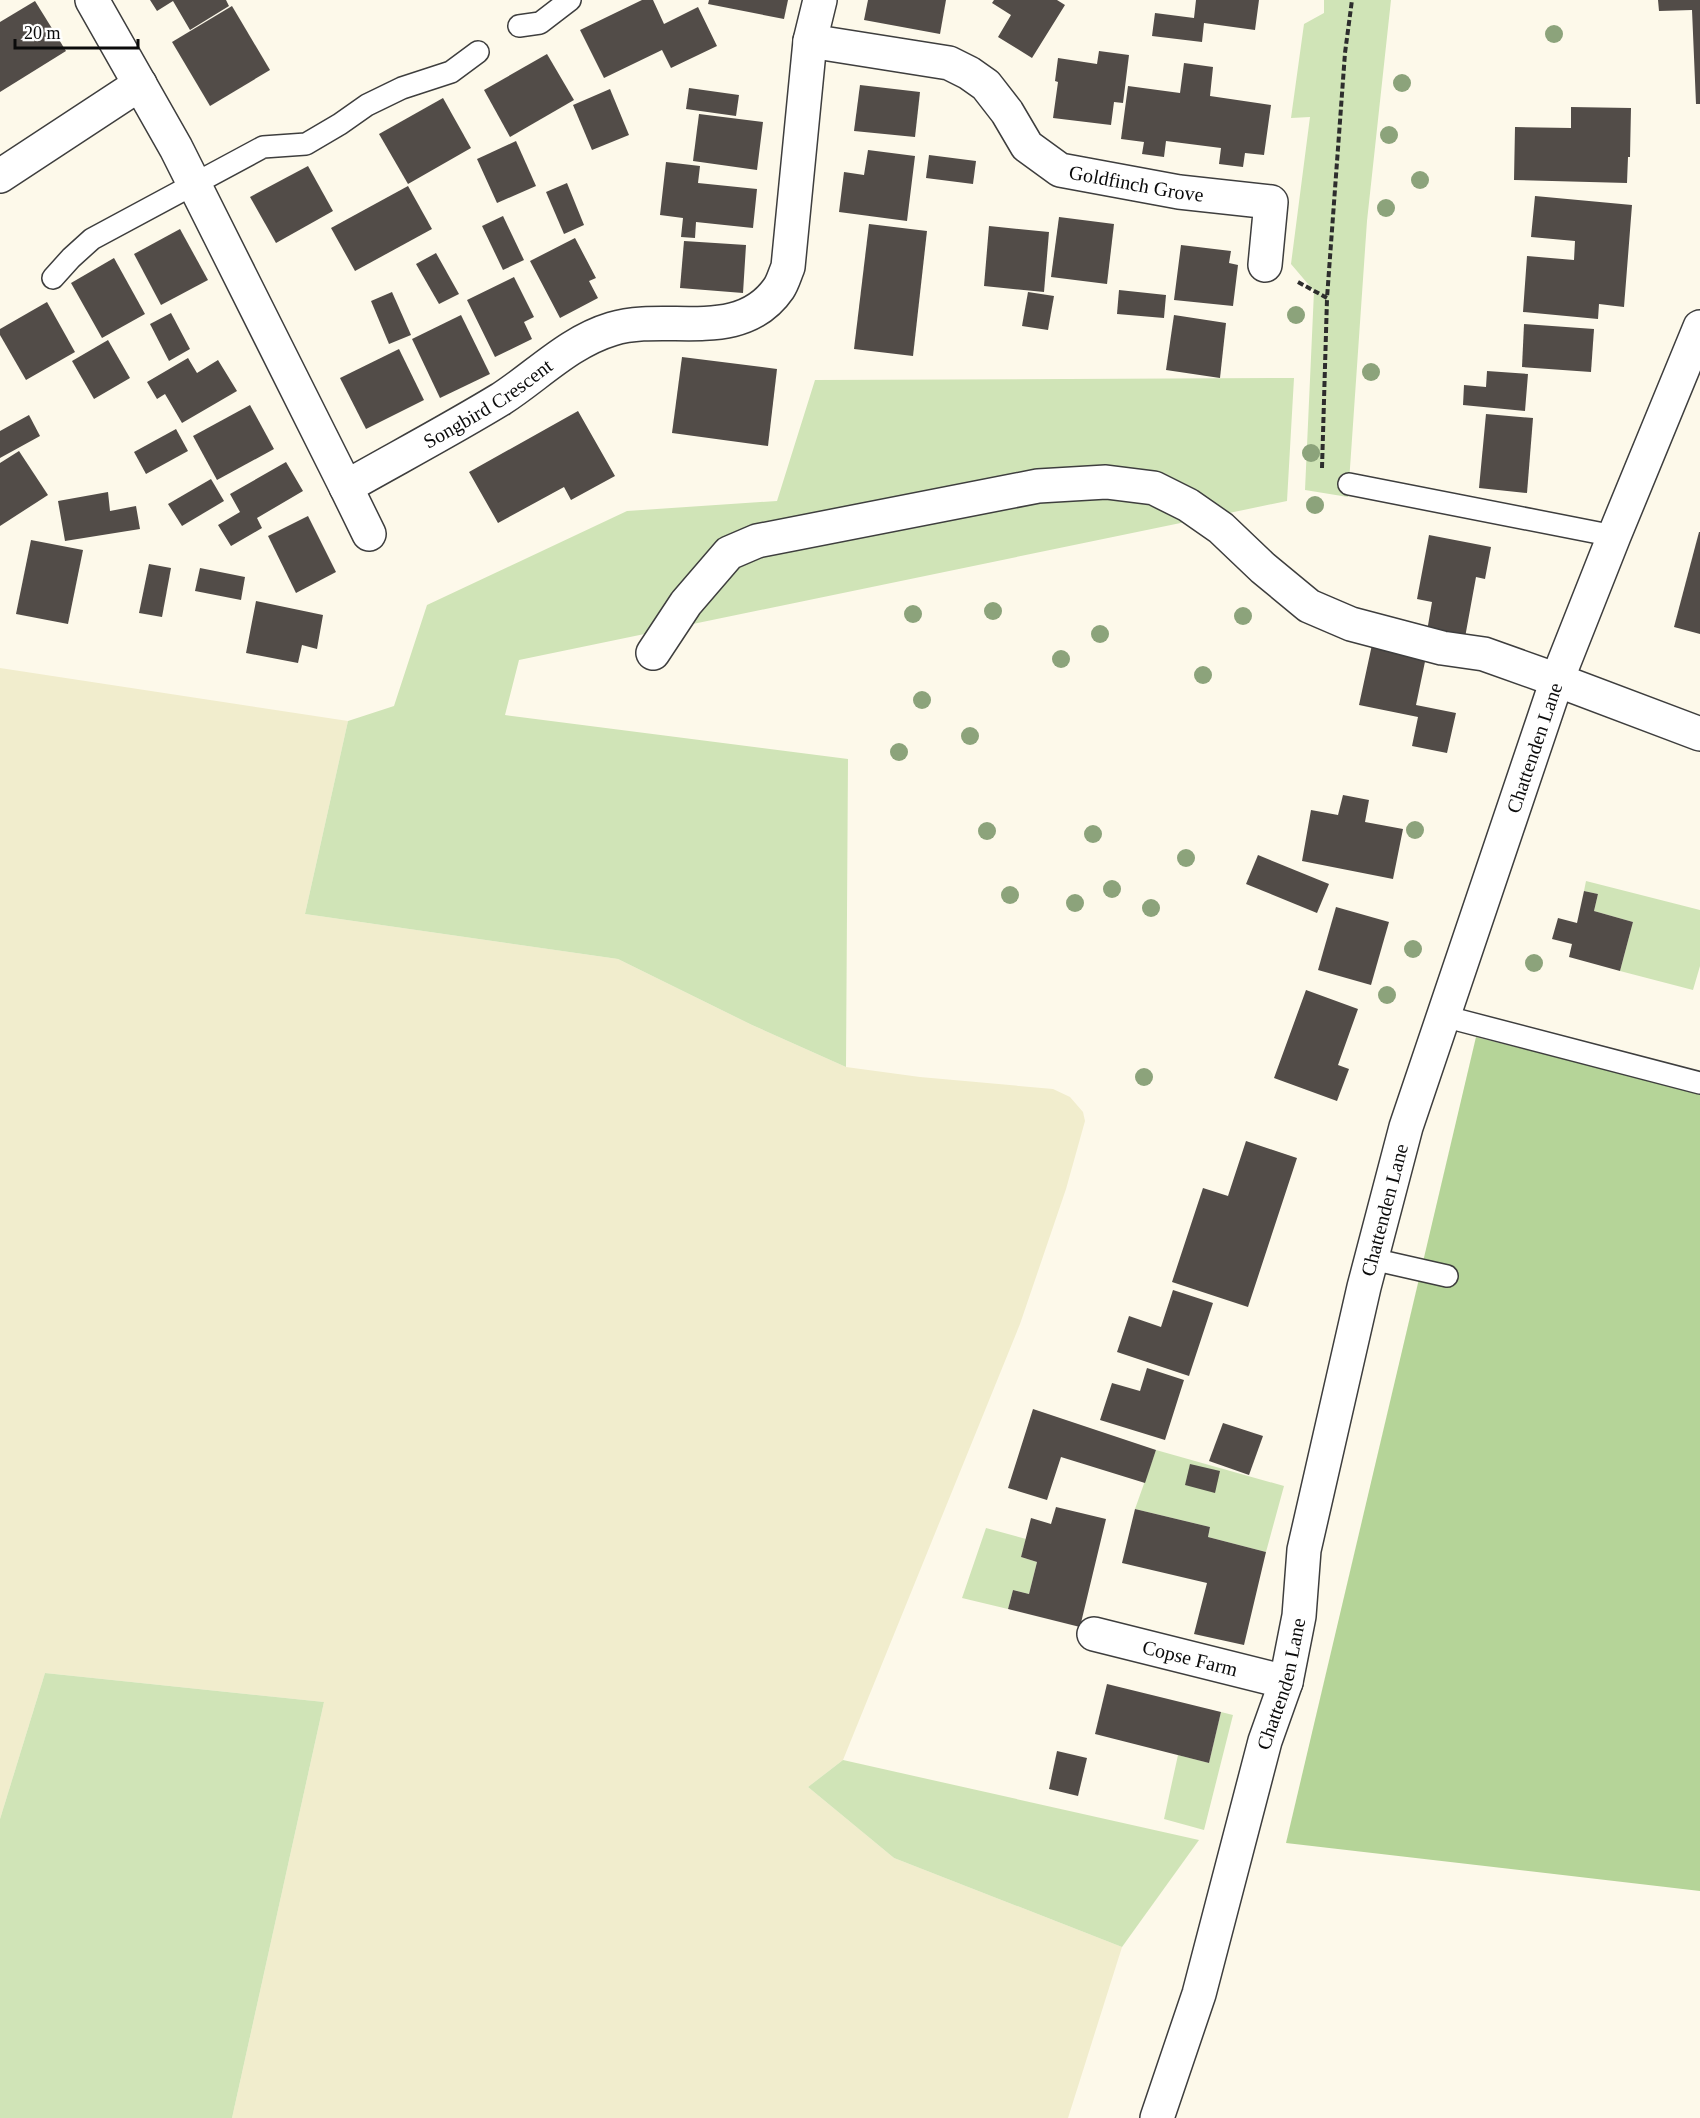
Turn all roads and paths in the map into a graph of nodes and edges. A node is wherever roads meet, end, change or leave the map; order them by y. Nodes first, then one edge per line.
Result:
1 (92, 0) edge
2 (570, 0) edge
3 (820, 0) edge
4 (1352, 0) edge
5 (519, 26) dead end
6 (810, 41) junction
7 (478, 52) dead end
8 (140, 84) junction
9 (0, 176) edge
10 (194, 186) junction
11 (1265, 265) joint
12 (53, 278) dead end
13 (1326, 298) junction
14 (1700, 327) edge
15 (1349, 484) joint
16 (346, 487) junction
17 (369, 534) dead end
18 (1614, 536) junction
19 (653, 653) dead end
20 (1557, 680) junction
21 (1700, 734) edge
22 (1443, 1016) junction
23 (1700, 1083) edge
24 (1372, 1259) junction
25 (1447, 1276) dead end
26 (1094, 1634) dead end
27 (1286, 1682) junction
28 (1156, 2118) edge

1 - 8 street
2 - 5 lane
3 - 6 street, Songbird Crescent
4 - 13 path
6 - 11 street, Goldfinch Grove
6 - 16 street, Songbird Crescent
7 - 10 lane
8 - 9 street
8 - 10 street
10 - 12 lane
10 - 16 street
11 - 13 path
13 - 15 path
14 - 18 street, Chattenden Lane
15 - 18 lane
16 - 17 street
18 - 20 street, Chattenden Lane
19 - 20 street
20 - 21 street
20 - 22 street, Chattenden Lane
22 - 23 lane
22 - 24 street, Chattenden Lane
24 - 25 lane
24 - 27 street, Chattenden Lane
26 - 27 street, Copse Farm
27 - 28 street, Chattenden Lane

